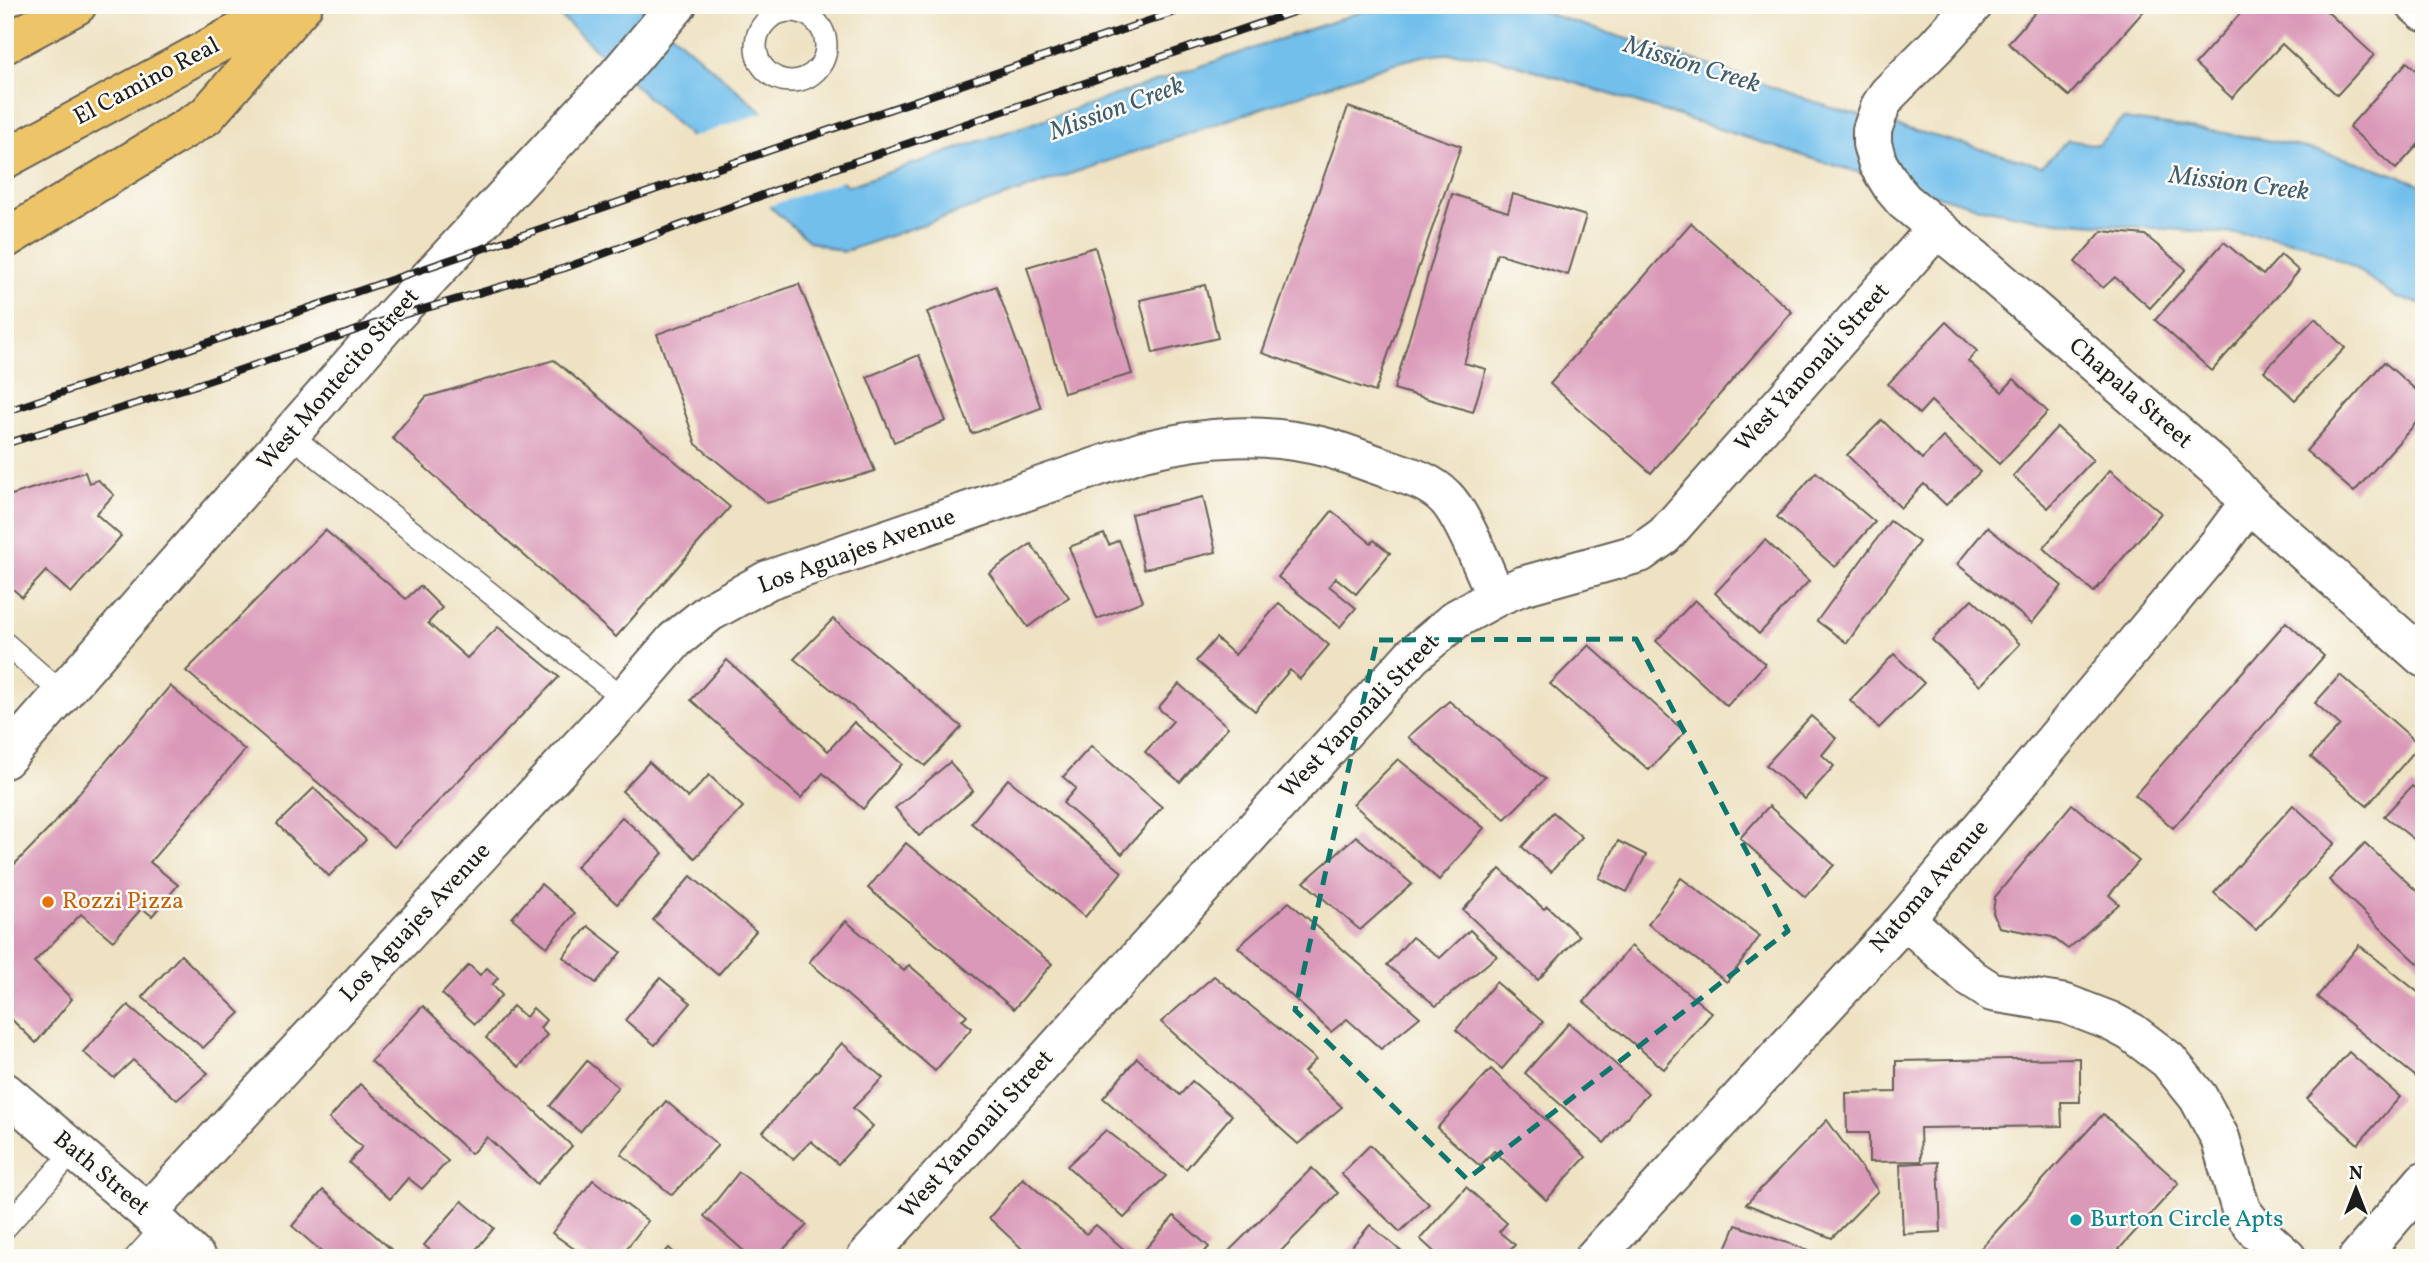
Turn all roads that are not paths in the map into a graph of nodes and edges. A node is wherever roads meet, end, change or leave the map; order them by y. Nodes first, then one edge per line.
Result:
1 (76, 5) edge
2 (289, 5) edge
3 (303, 5) edge
4 (1973, 5) edge
5 (2416, 5) edge
6 (2424, 12) edge
7 (671, 13) edge
8 (5, 44) edge
9 (5, 159) edge
10 (1937, 228) junction
11 (5, 239) edge
12 (290, 435) junction
13 (2249, 503) junction
14 (1496, 597) junction
15 (5, 643) edge
16 (2424, 658) edge
17 (62, 693) junction
18 (624, 699) junction
19 (5, 759) edge
20 (1905, 919) junction
21 (5, 1092) edge
22 (73, 1152) junction
23 (2424, 1181) edge
24 (155, 1220) junction
25 (5, 1228) edge
26 (135, 1258) edge
27 (196, 1258) edge
28 (866, 1258) edge
29 (1594, 1258) edge
30 (2287, 1258) edge
31 (2358, 1258) edge

1 - 8 highway
2 - 9 highway, El Camino Real
3 - 11 highway
4 - 10 street, Chapala Street
5 - 6 street
7 - 12 street, West Montecito Street
10 - 13 street, Chapala Street
10 - 14 street, West Yanonali Street
12 - 17 street, West Montecito Street
12 - 18 lane
13 - 16 street, Chapala Street
13 - 20 street, Natoma Avenue
14 - 18 street, Los Aguajes Avenue
14 - 28 street, West Yanonali Street
15 - 17 lane
17 - 19 street, West Montecito Street
18 - 24 street, Los Aguajes Avenue
20 - 29 street, Natoma Avenue
20 - 30 street
21 - 22 street, Bath Street
22 - 24 street, Bath Street
22 - 25 lane
23 - 31 street
24 - 26 lane
24 - 27 street, Bath Street

